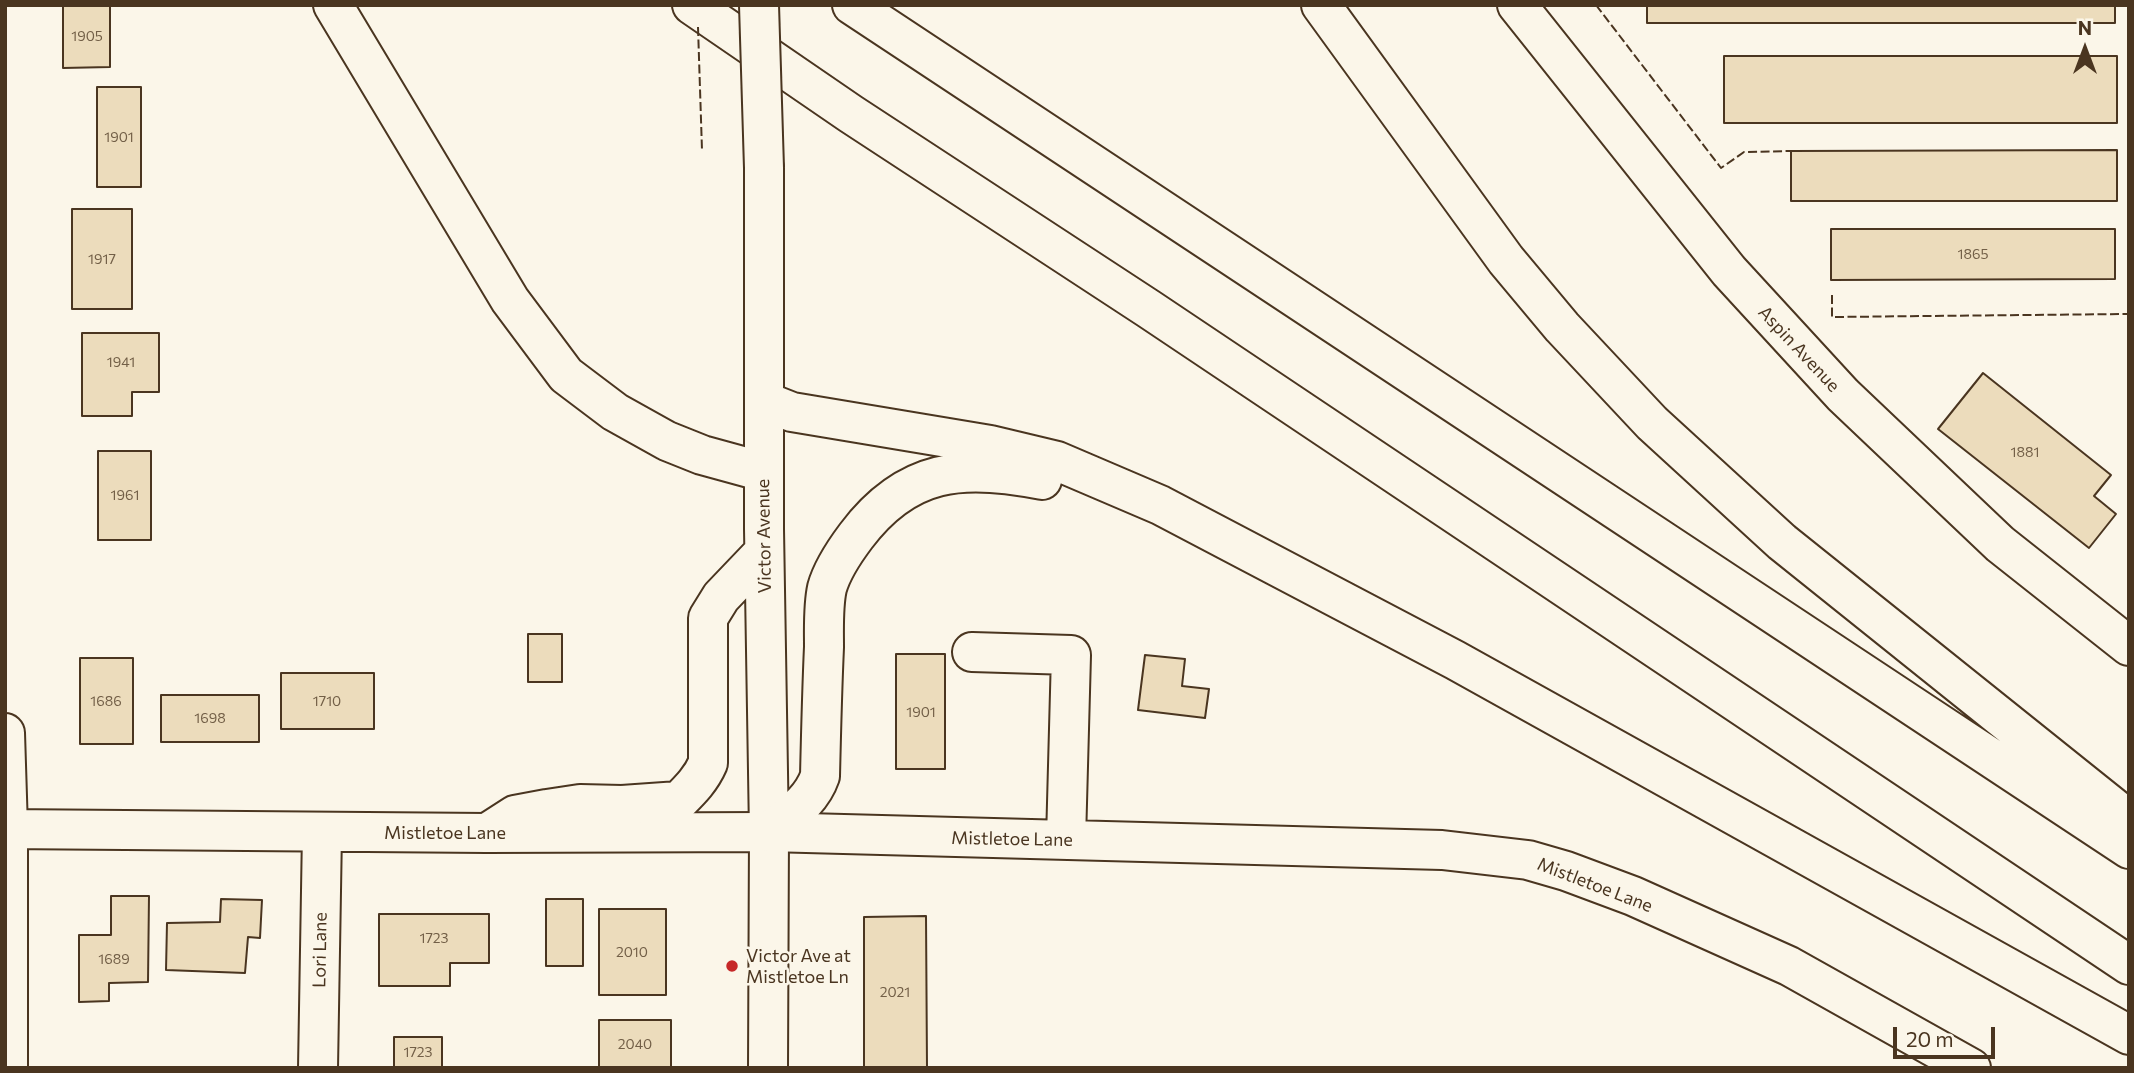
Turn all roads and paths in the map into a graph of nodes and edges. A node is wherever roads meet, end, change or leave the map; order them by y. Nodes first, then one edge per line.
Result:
1 (333, 5) edge
2 (692, 5) edge
3 (759, 5) edge
4 (852, 5) edge
5 (1321, 5) edge
6 (1517, 5) edge
7 (764, 401) junction
8 (764, 472) junction
9 (1160, 505) junction
10 (764, 552) junction
11 (2129, 646) edge
12 (972, 652) dead end
13 (5, 733) edge
14 (2129, 820) edge
15 (7, 829) edge
16 (322, 832) junction
17 (769, 832) junction
18 (487, 833) junction
19 (1066, 840) junction
20 (2129, 849) edge
21 (2129, 965) edge
22 (2129, 1035) edge
23 (8, 1068) edge
24 (318, 1068) edge
25 (768, 1068) edge
26 (1971, 1068) edge

1 - 8 main road
2 - 21 main road
3 - 7 main road, Victor Avenue, bridge
4 - 20 main road
5 - 14 main road
6 - 11 main road, Aspin Avenue
7 - 8 main road, Victor Avenue
7 - 9 main road
8 - 10 main road, Victor Avenue
9 - 17 main road
9 - 22 main road
10 - 17 main road, Victor Avenue
10 - 18 main road
12 - 19 main road
13 - 15 main road
15 - 16 main road, Mistletoe Lane
15 - 23 main road
16 - 18 main road, Mistletoe Lane
16 - 24 main road, Lori Lane
17 - 18 main road, Mistletoe Lane
17 - 19 main road, Mistletoe Lane
17 - 25 main road, Victor Avenue
19 - 26 main road, Mistletoe Lane

